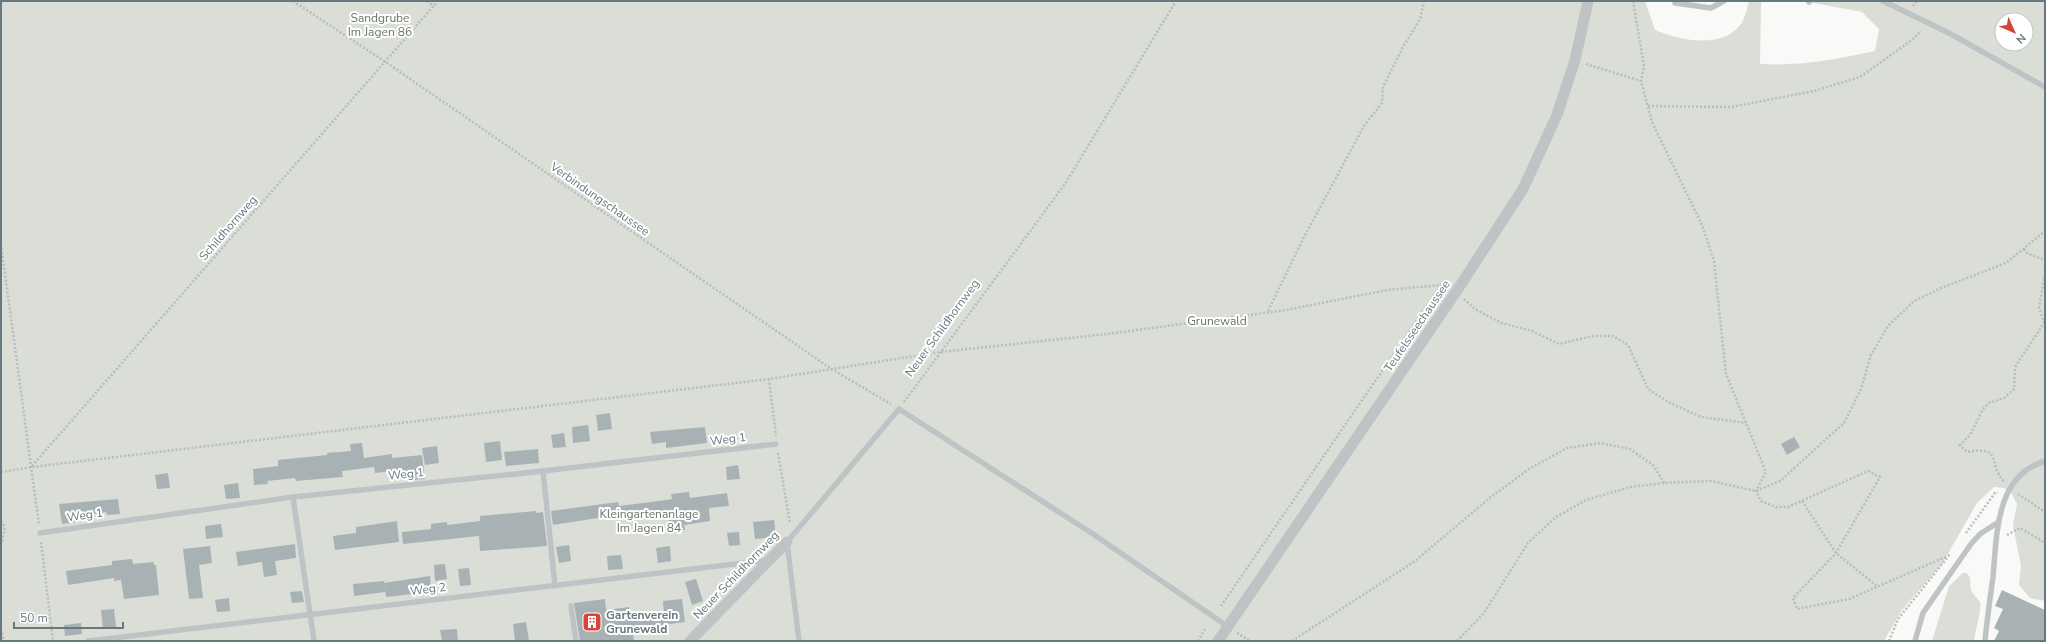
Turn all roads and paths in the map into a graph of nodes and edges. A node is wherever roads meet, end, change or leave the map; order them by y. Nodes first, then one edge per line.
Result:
1 (293, 1) edge
2 (427, 1) edge
3 (438, 1) edge
4 (1176, 1) edge
5 (1424, 1) edge
6 (1588, 1) edge
7 (1633, 1) edge
8 (1724, 1) edge
9 (1883, 1) edge
10 (1675, 3) dead end
11 (434, 6) junction
12 (1929, 23) junction
13 (1575, 60) junction
14 (384, 61) junction
15 (1641, 81) junction
16 (2045, 87) edge
17 (1648, 106) junction
18 (2045, 231) edge
19 (1, 244) edge
20 (2024, 249) junction
21 (2045, 260) edge
22 (2045, 273) edge
23 (1441, 285) junction
24 (1456, 292) junction
25 (1268, 312) junction
26 (940, 352) junction
27 (833, 370) junction
28 (769, 379) junction
29 (899, 409) junction
30 (1746, 423) junction
31 (776, 444) junction
32 (2045, 461) edge
33 (32, 467) junction
34 (543, 471) junction
35 (1, 472) edge
36 (1664, 482) junction
37 (2011, 488) junction
38 (1756, 491) junction
39 (2006, 495) junction
40 (294, 497) junction
41 (1802, 501) junction
42 (2045, 512) edge
43 (1, 521) edge
44 (1998, 523) junction
45 (40, 533) joint
46 (1963, 536) dead end
47 (41, 541) dead end
48 (1996, 541) junction
49 (787, 542) junction
50 (2045, 543) edge
51 (1, 545) edge
52 (1954, 549) dead end
53 (1836, 553) junction
54 (1950, 555) junction
55 (770, 560) junction
56 (555, 586) junction
57 (1878, 586) junction
58 (571, 606) dead end
59 (1221, 606) dead end
60 (311, 614) junction
61 (1227, 626) junction
62 (1, 629) edge
63 (1205, 629) dead end
64 (4, 641) edge
65 (53, 641) edge
66 (88, 641) edge
67 (314, 641) edge
68 (576, 641) edge
69 (690, 641) edge
70 (799, 641) edge
71 (1198, 641) edge
72 (1218, 641) edge
73 (1292, 641) edge
74 (1457, 641) edge
75 (1889, 641) edge
76 (1915, 641) edge
77 (1985, 641) edge

1 - 14 path, Verbindungschaussee
2 - 11 path
3 - 11 path, Schildhornweg
4 - 26 path, Neuer Schildhornweg
5 - 25 path
6 - 13 street, Teufelsseechaussee
7 - 15 path
8 - 10 lane
9 - 12 lane
11 - 14 path, Schildhornweg
12 - 16 lane
12 - 17 path
13 - 15 path
13 - 24 street, Teufelsseechaussee
14 - 27 path, Verbindungschaussee
14 - 33 path, Schildhornweg
15 - 17 path
17 - 30 path
18 - 20 path
19 - 33 path
20 - 21 path
20 - 38 path
22 - 37 path
23 - 24 path
23 - 25 path
23 - 59 path
24 - 30 path
24 - 61 street, Teufelsseechaussee
25 - 26 path
26 - 27 path
26 - 29 path, Neuer Schildhornweg
27 - 28 path
27 - 29 path, Verbindungschaussee
28 - 31 path
28 - 33 path
29 - 49 lane, Neuer Schildhornweg
29 - 61 lane
30 - 38 path
31 - 34 lane, Weg 1
31 - 49 path
32 - 37 lane
33 - 35 path
33 - 45 path
34 - 40 lane, Weg 1
34 - 56 lane
36 - 38 path
36 - 73 path
36 - 74 path
37 - 39 lane
37 - 42 path
38 - 41 path
39 - 44 lane
39 - 46 path
40 - 45 lane, Weg 1
40 - 60 lane
41 - 53 path
41 - 53 path
43 - 51 path
44 - 48 lane
44 - 76 lane
47 - 65 path
48 - 50 path
48 - 77 lane
49 - 55 street, Neuer Schildhornweg
49 - 70 lane
52 - 54 path
53 - 57 path
53 - 57 path
54 - 57 path
54 - 75 path
55 - 56 lane, Weg 2
55 - 69 street, Neuer Schildhornweg
56 - 60 lane, Weg 2
58 - 68 lane
60 - 66 lane, Weg 2
60 - 67 lane
61 - 72 street, Teufelsseechaussee
62 - 64 path
63 - 71 path

